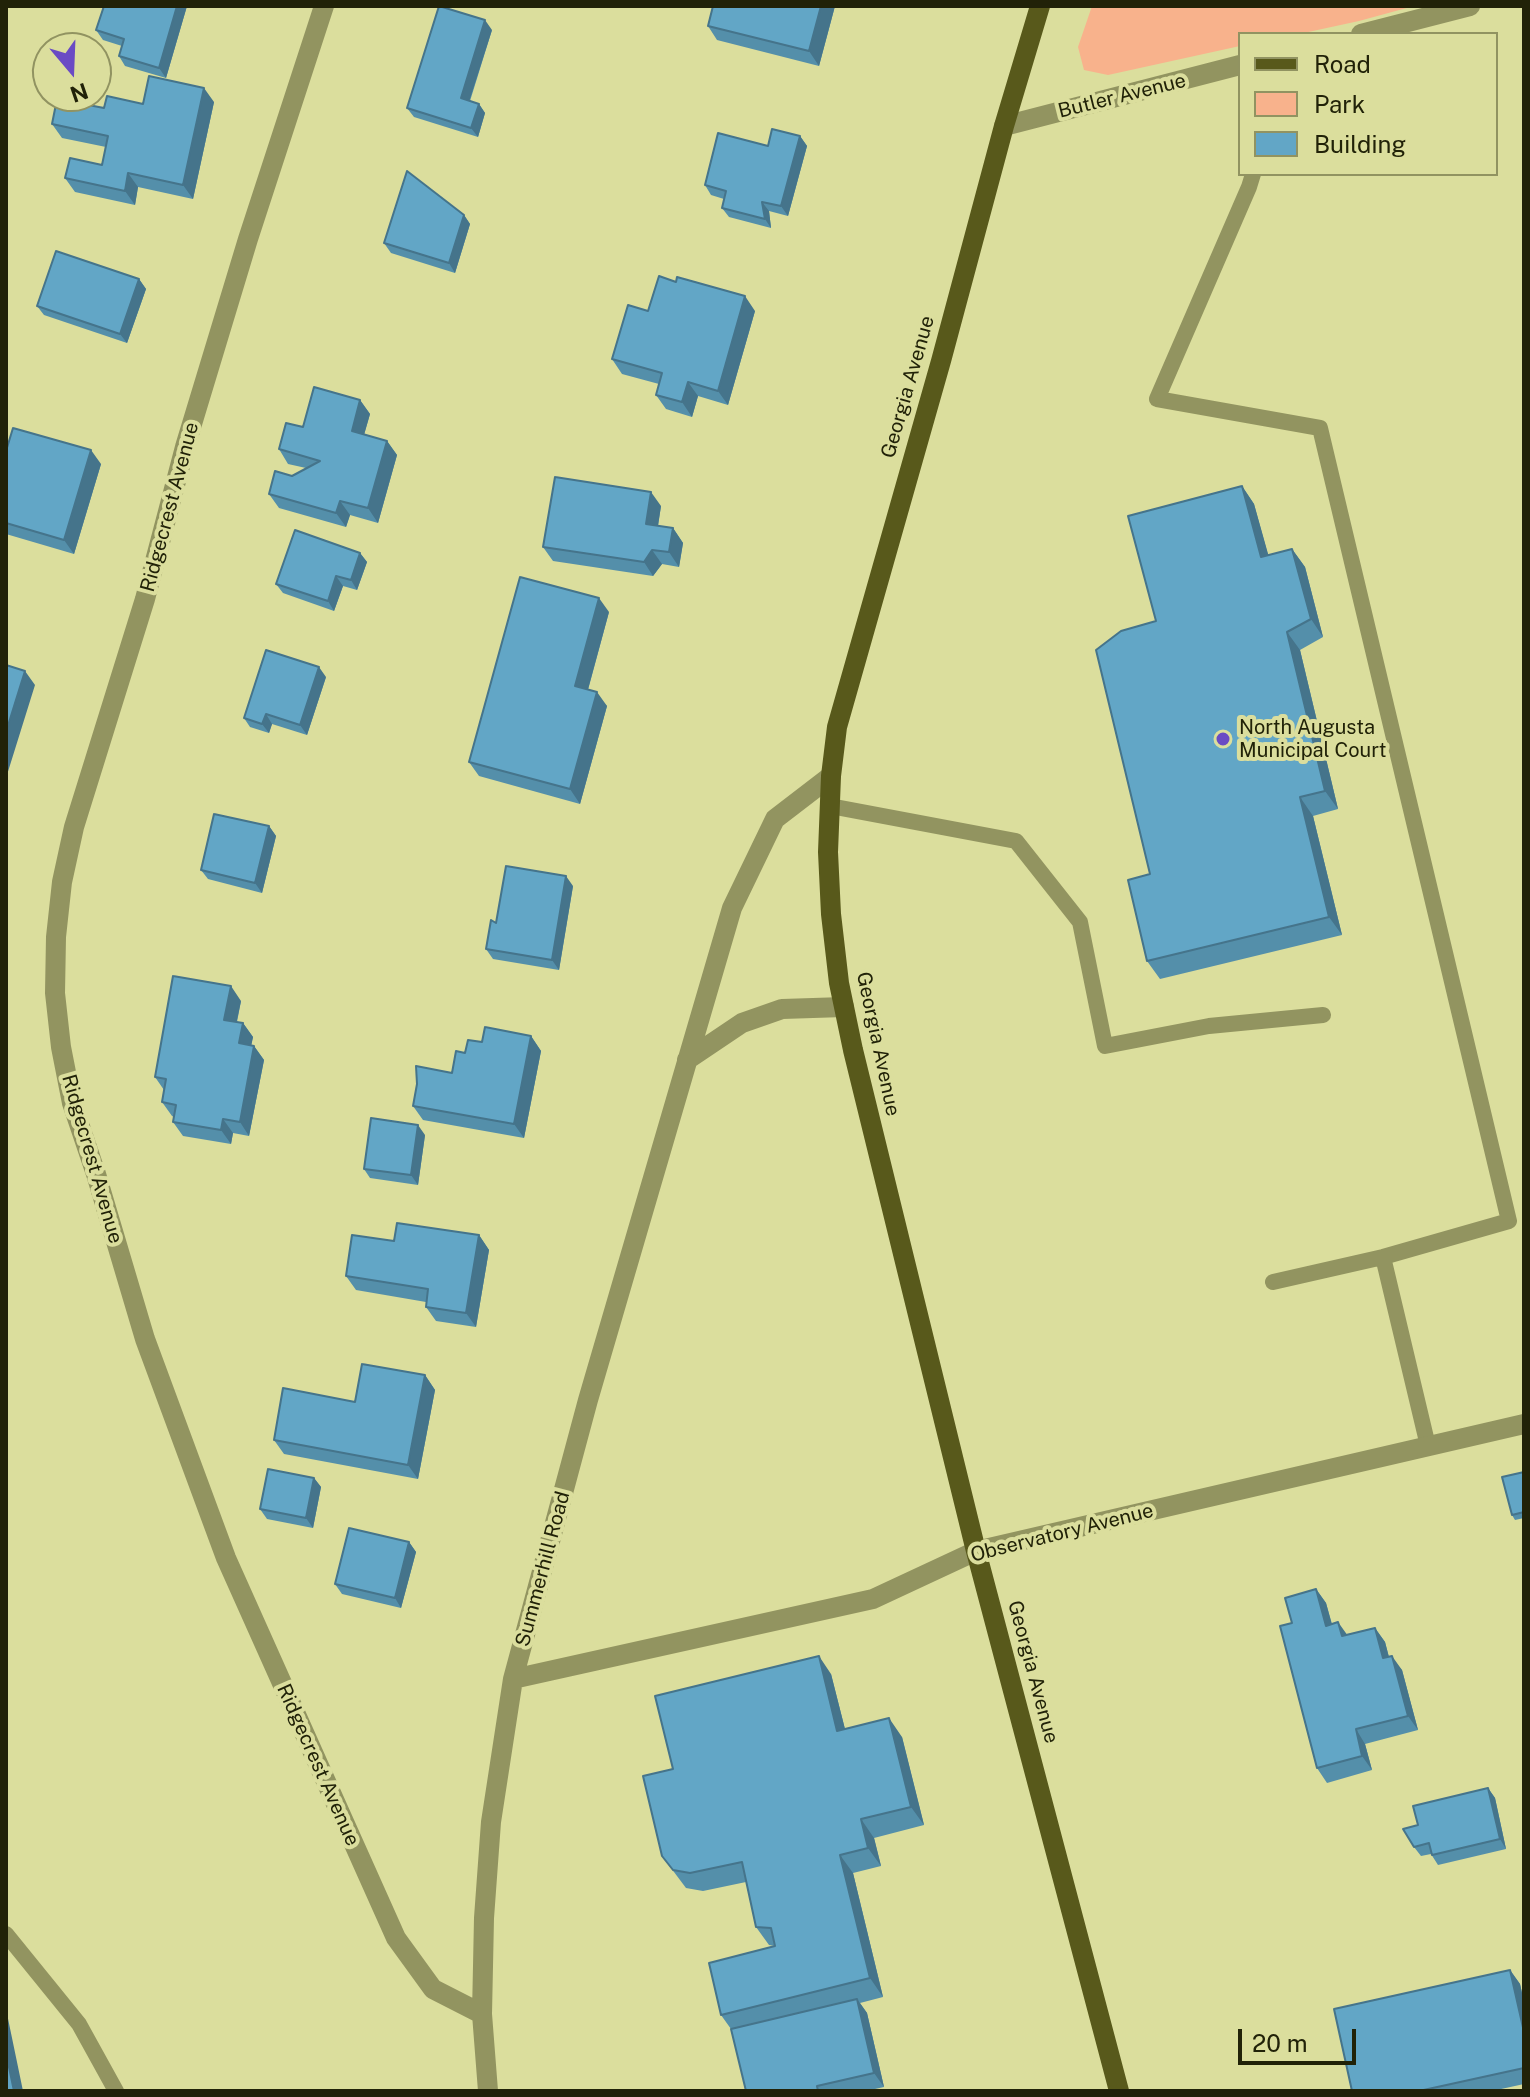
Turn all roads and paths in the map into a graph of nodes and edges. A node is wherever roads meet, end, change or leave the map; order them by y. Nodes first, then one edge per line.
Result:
1 (324, 6) edge
2 (1040, 6) edge
3 (1470, 6) edge
4 (1369, 32) edge
5 (1238, 66) edge
6 (1004, 126) junction
7 (1252, 176) edge
8 (831, 776) junction
9 (830, 806) junction
10 (844, 1007) junction
11 (1323, 1015) dead end
12 (687, 1060) junction
13 (1383, 1257) junction
14 (1273, 1282) dead end
15 (1524, 1424) edge
16 (1428, 1446) junction
17 (976, 1551) junction
18 (513, 1679) junction
19 (6, 1934) edge
20 (482, 2014) junction
21 (116, 2091) edge
22 (488, 2091) edge
23 (1119, 2091) edge

1 - 20 street, Ridgecrest Avenue
2 - 6 main road, Georgia Avenue
3 - 4 street
5 - 6 street, Butler Avenue
6 - 8 main road, Georgia Avenue
7 - 13 lane
8 - 9 main road, Georgia Avenue
8 - 12 street, Summerhill Road
9 - 10 main road, Georgia Avenue
9 - 11 lane
10 - 12 street
10 - 17 main road, Georgia Avenue
12 - 18 street, Summerhill Road
13 - 14 lane
13 - 16 lane
15 - 16 street, Observatory Avenue
16 - 17 street, Observatory Avenue
17 - 18 street, Observatory Avenue
17 - 23 main road, Georgia Avenue
18 - 20 street, Summerhill Road
19 - 21 lane
20 - 22 street, Summerhill Road

